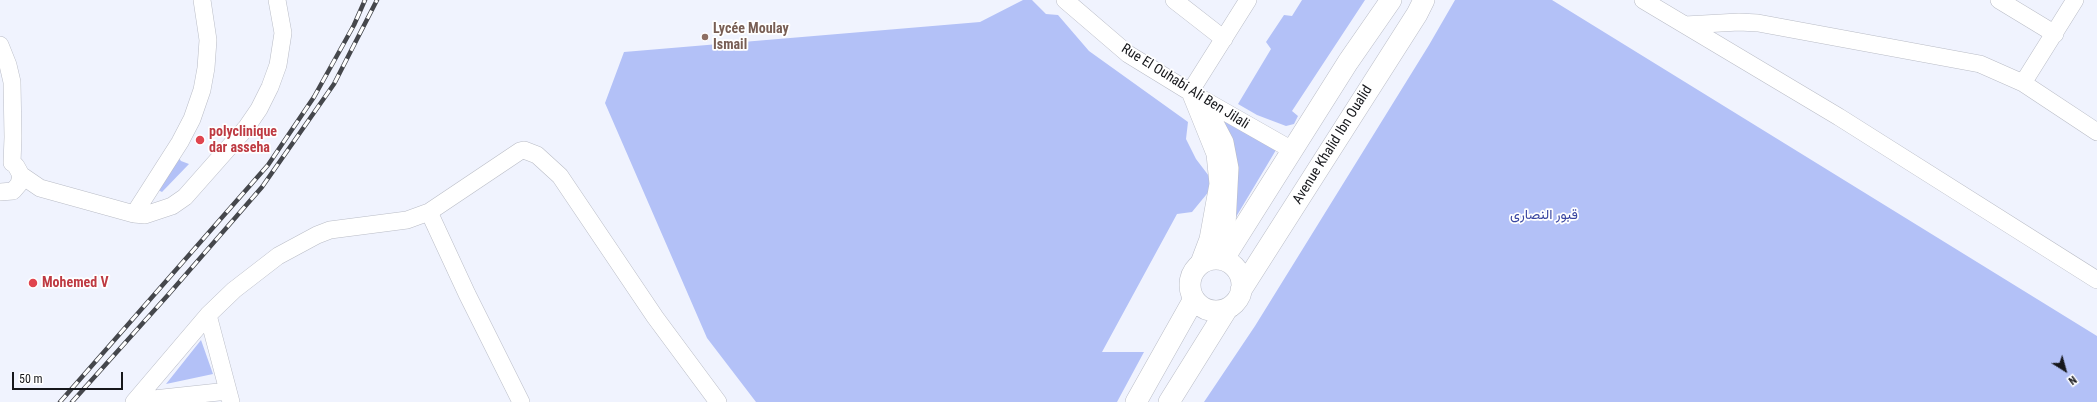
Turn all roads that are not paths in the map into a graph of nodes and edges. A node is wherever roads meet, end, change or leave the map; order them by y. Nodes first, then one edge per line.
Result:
1 (202, 0) edge
2 (277, 0) edge
3 (1065, 0) edge
4 (1174, 0) edge
5 (1248, 0) edge
6 (1391, 0) edge
7 (1424, 0) edge
8 (1643, 0) edge
9 (1999, 0) edge
10 (2075, 0) edge
11 (1685, 25) junction
12 (2055, 34) junction
13 (1224, 39) junction
14 (0, 46) edge
15 (2023, 83) junction
16 (1196, 96) junction
17 (12, 98) junction
18 (0, 120) edge
19 (2097, 132) edge
20 (1292, 150) junction
21 (10, 176) edge
22 (429, 212) junction
23 (134, 214) junction
24 (1219, 260) junction
25 (1197, 268) junction
26 (2097, 280) edge
27 (1241, 290) junction
28 (1194, 299) junction
29 (1227, 309) junction
30 (208, 315) junction
31 (229, 396) edge
32 (134, 402) edge
33 (521, 402) edge
34 (718, 402) edge
35 (1136, 402) edge
36 (1169, 402) edge

1 - 23 street
2 - 23 street
3 - 16 street, Rue El Ouhabi Ali Ben Jilali
4 - 13 street
5 - 13 street
6 - 20 main road
7 - 27 main road, Avenue Khalid Ibn Oualid
8 - 11 street
9 - 12 street
10 - 12 street
11 - 15 street
11 - 26 street
12 - 15 street
13 - 16 street
14 - 17 street
15 - 19 street
16 - 20 street, Rue El Ouhabi Ali Ben Jilali
16 - 24 street
16 - 25 street
17 - 18 street
17 - 21 street
20 - 24 main road
21 - 23 street
22 - 30 street
22 - 33 street
22 - 34 street
24 - 25 main road
24 - 27 main road
25 - 28 main road
27 - 29 main road
28 - 29 main road
28 - 35 main road
29 - 36 main road
30 - 31 street
30 - 32 street
31 - 32 street

